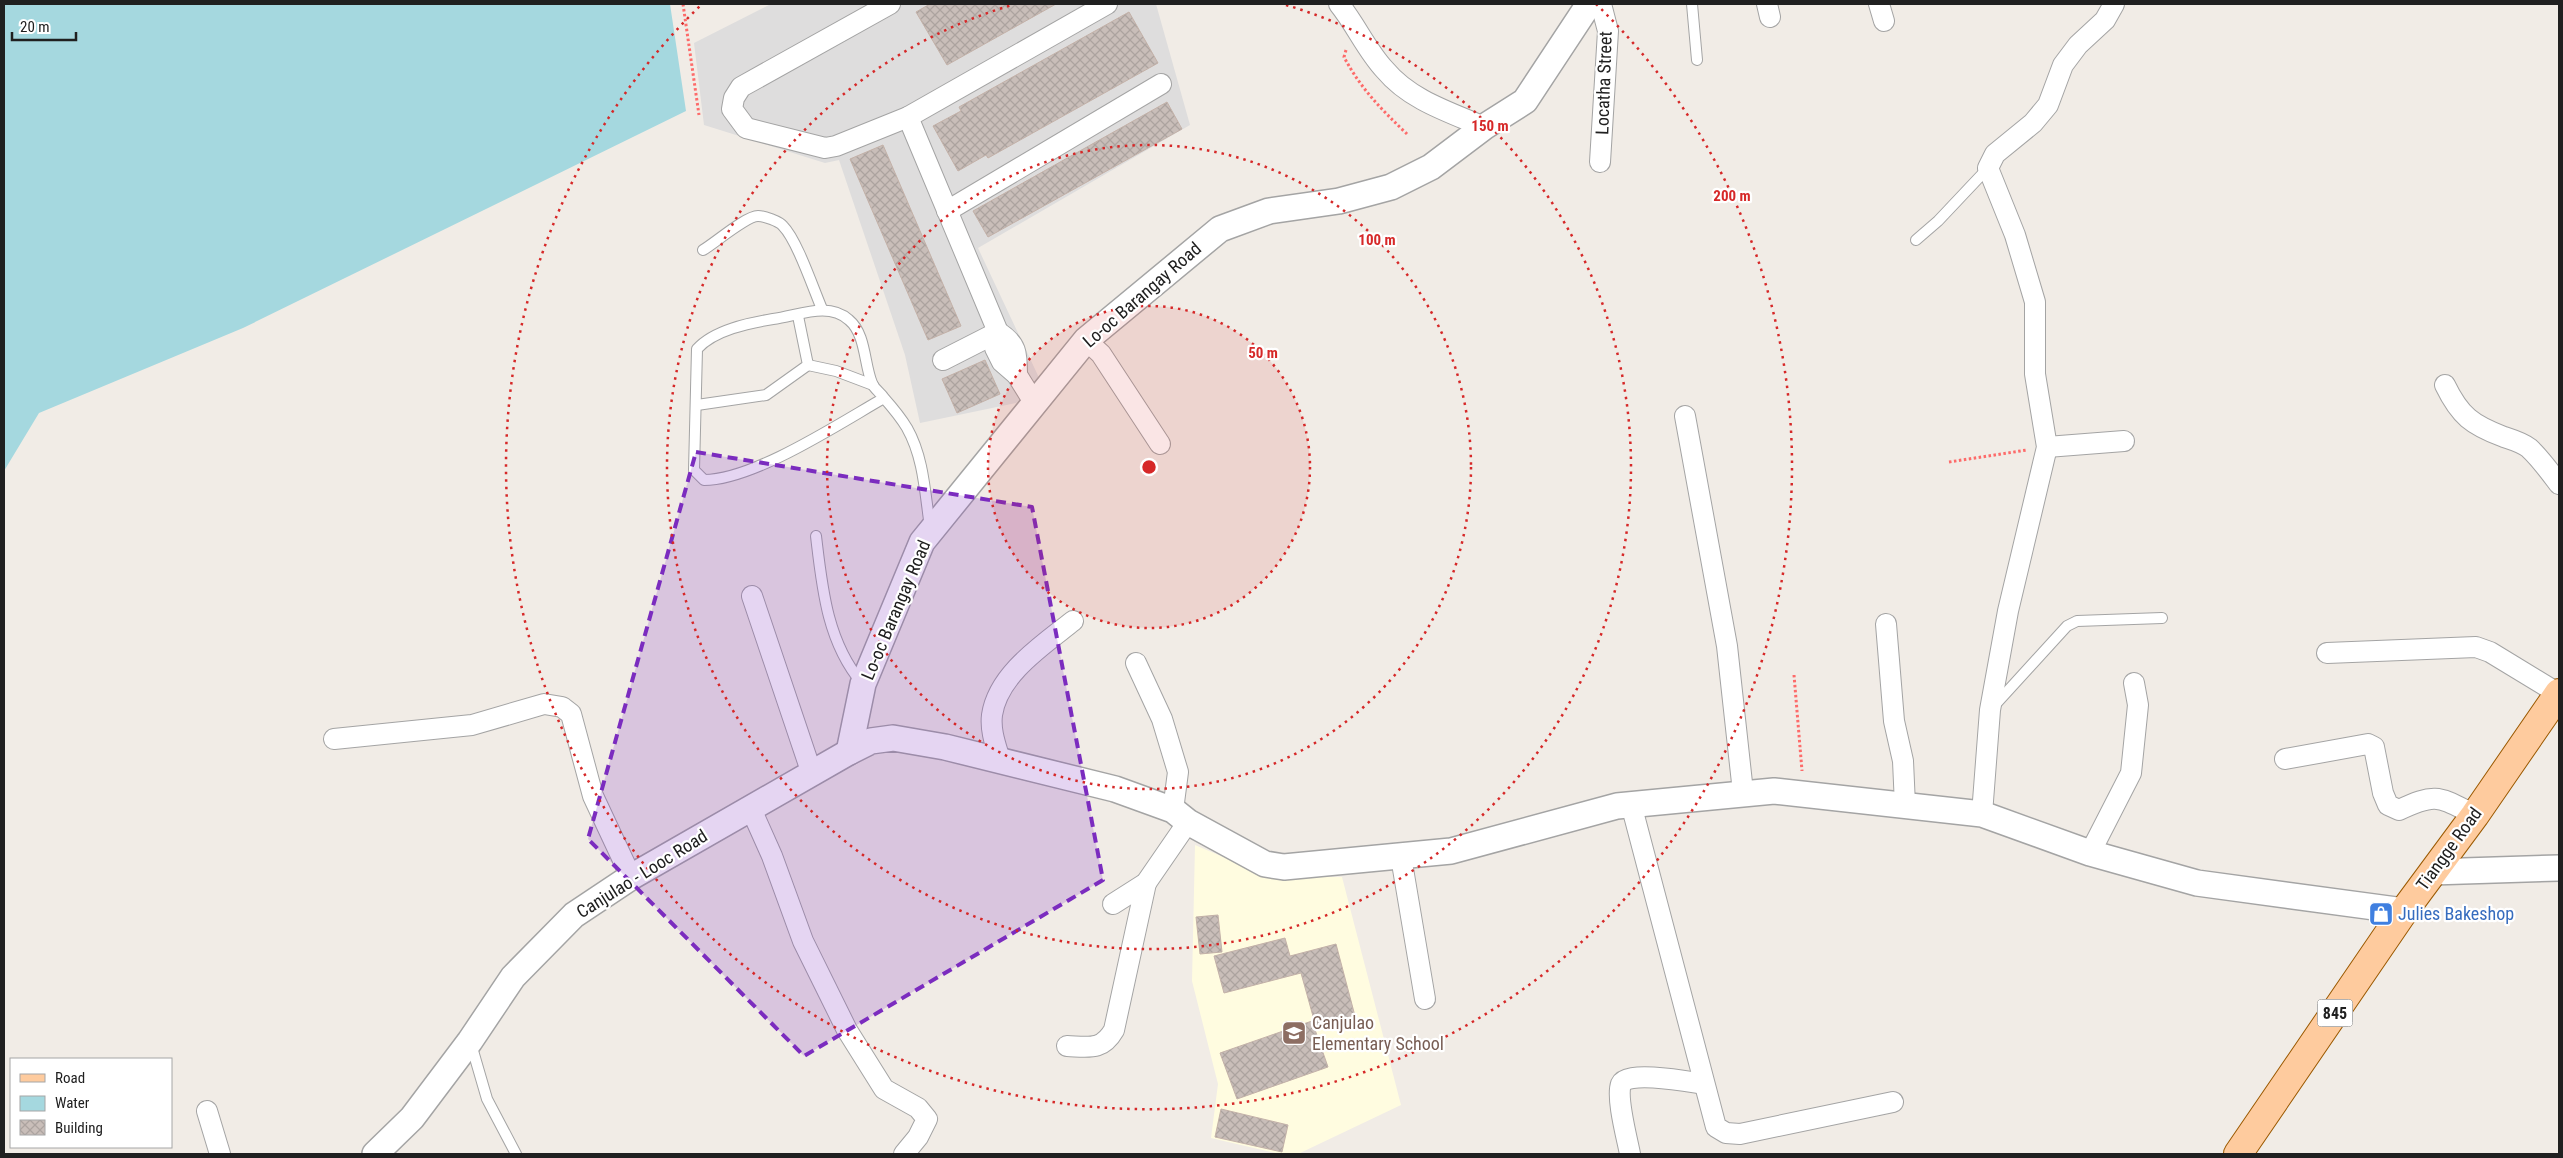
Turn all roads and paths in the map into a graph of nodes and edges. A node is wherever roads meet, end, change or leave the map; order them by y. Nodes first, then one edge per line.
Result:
1 (683, 4) edge
2 (890, 4) edge
3 (1105, 4) edge
4 (1340, 4) edge
5 (1589, 4) edge
6 (1601, 4) edge
7 (1692, 4) edge
8 (2114, 4) edge
9 (1697, 60) dead end
10 (1161, 84) dead end
11 (699, 115) dead end
12 (908, 117) junction
13 (1484, 126) junction
14 (1600, 162) dead end
15 (1988, 168) junction
16 (947, 210) junction
17 (1916, 240) dead end
18 (703, 250) dead end
19 (822, 309) junction
20 (798, 316) junction
21 (998, 332) junction
22 (1086, 340) junction
23 (943, 360) dead end
24 (808, 365) junction
25 (872, 385) junction
26 (2445, 385) dead end
27 (884, 398) junction
28 (1035, 404) junction
29 (697, 405) junction
30 (1685, 416) dead end
31 (2124, 441) dead end
32 (1160, 444) dead end
33 (2047, 447) junction
34 (1949, 462) dead end
35 (2559, 484) edge
36 (931, 530) junction
37 (816, 536) dead end
38 (752, 596) dead end
39 (2162, 618) dead end
40 (1073, 621) dead end
41 (1886, 624) dead end
42 (2327, 654) dead end
43 (1136, 663) dead end
44 (1794, 674) dead end
45 (2134, 683) dead end
46 (863, 684) junction
47 (2559, 693) edge
48 (1990, 710) junction
49 (334, 739) dead end
50 (849, 752) junction
51 (2285, 759) dead end
52 (1000, 760) junction
53 (812, 774) junction
54 (1744, 792) junction
55 (1804, 794) junction
56 (1631, 804) junction
57 (1905, 805) junction
58 (750, 809) junction
59 (1982, 814) junction
60 (2475, 815) junction
61 (1180, 816) junction
62 (2090, 853) junction
63 (1402, 857) junction
64 (2559, 868) edge
65 (2432, 872) junction
66 (631, 877) junction
67 (1146, 884) junction
68 (1113, 904) dead end
69 (2404, 911) junction
70 (1425, 999) dead end
71 (470, 1040) junction
72 (1067, 1046) dead end
73 (1704, 1084) junction
74 (1893, 1102) dead end
75 (207, 1111) dead end
76 (220, 1154) edge
77 (375, 1154) edge
78 (516, 1154) edge
79 (904, 1154) edge
80 (1630, 1154) edge
81 (2238, 1154) edge

1 - 11 path
2 - 12 street
3 - 12 street
4 - 13 street
5 - 13 street, Lo-oc Barangay Road
6 - 14 street, Locatha Street
7 - 9 lane
8 - 15 street
10 - 16 street
12 - 16 street
13 - 22 street, Lo-oc Barangay Road
15 - 17 lane
15 - 33 street
16 - 21 street
18 - 19 lane
19 - 20 lane
19 - 25 lane
20 - 24 lane
20 - 29 lane
21 - 23 street
21 - 28 street
22 - 28 street, Lo-oc Barangay Road
22 - 32 street
24 - 25 lane
24 - 29 lane
25 - 27 lane
26 - 35 street
27 - 29 lane
27 - 36 lane
28 - 36 street, Lo-oc Barangay Road
30 - 54 street
31 - 33 street
33 - 34 path
33 - 48 street
36 - 46 street, Lo-oc Barangay Road
37 - 46 lane
38 - 53 street
39 - 48 lane
40 - 52 street
41 - 57 street
42 - 47 street
43 - 61 street
44 - 55 path
45 - 62 street
46 - 50 street, Lo-oc Barangay Road
47 - 60 main road, Tiangge Road / 845
48 - 59 street
49 - 66 street
50 - 52 street, Canjulao - Looc Road
50 - 53 street, Canjulao - Looc Road
51 - 60 street
52 - 61 street, Canjulao - Looc Road
53 - 58 street, Canjulao - Looc Road
54 - 55 street, Canjulao - Looc Road
54 - 56 street, Canjulao - Looc Road
55 - 57 street, Canjulao - Looc Road
56 - 63 street, Canjulao - Looc Road
56 - 73 street
57 - 59 street, Canjulao - Looc Road
58 - 66 street, Canjulao - Looc Road
58 - 79 street
59 - 62 street, Canjulao - Looc Road
60 - 65 main road, Tiangge Road / 845
61 - 63 street, Canjulao - Looc Road
61 - 67 street
62 - 69 street, Canjulao - Looc Road
63 - 70 street
64 - 65 street
65 - 69 main road, Tiangge Road / 845
66 - 71 street, Canjulao - Looc Road
67 - 68 street
67 - 72 street
69 - 81 main road, Tiangge Road / 845
71 - 77 street, Canjulao - Looc Road
71 - 78 lane
73 - 74 street
73 - 80 street
75 - 76 street

